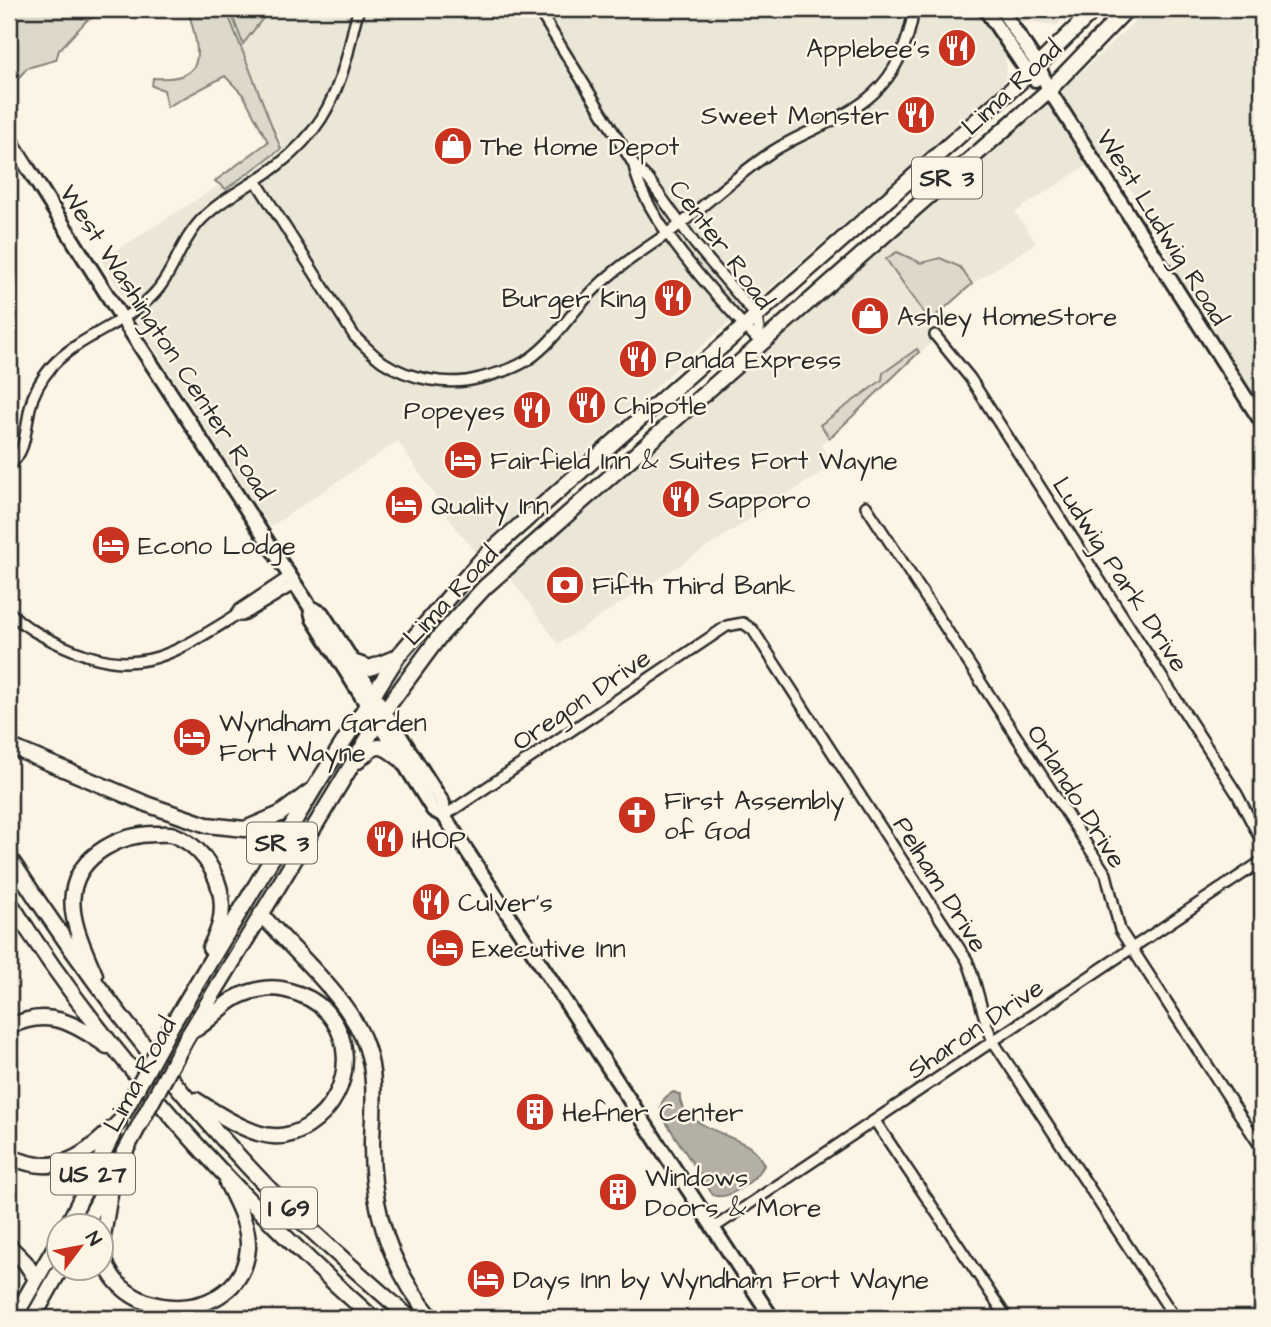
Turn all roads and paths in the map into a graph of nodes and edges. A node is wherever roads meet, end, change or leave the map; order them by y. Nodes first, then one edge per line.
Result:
1 (359, 9) edge
2 (538, 9) edge
3 (914, 9) edge
4 (985, 9) edge
5 (1001, 9) edge
6 (1095, 9) edge
7 (1127, 9) edge
8 (1033, 70) junction
9 (1049, 90) junction
10 (9, 138) edge
11 (634, 164) junction
12 (256, 181) junction
13 (679, 225) junction
14 (667, 233) junction
15 (757, 317) junction
16 (123, 320) junction
17 (745, 327) junction
18 (935, 335) dead end
19 (761, 343) junction
20 (1262, 423) edge
21 (9, 466) edge
22 (866, 506) dead end
23 (293, 580) junction
24 (310, 607) junction
25 (9, 611) edge
26 (743, 623) joint
27 (398, 656) junction
28 (354, 662) junction
29 (371, 700) junction
30 (381, 715) junction
31 (9, 746) edge
32 (399, 758) junction
33 (346, 771) junction
34 (315, 787) junction
35 (444, 816) junction
36 (1262, 842) edge
37 (9, 857) edge
38 (1262, 861) edge
39 (9, 901) edge
40 (261, 914) junction
41 (1130, 948) junction
42 (197, 981) junction
43 (104, 996) junction
44 (9, 1027) edge
45 (187, 1036) junction
46 (993, 1041) junction
47 (123, 1057) junction
48 (178, 1087) junction
49 (120, 1119) junction
50 (875, 1121) junction
51 (1262, 1149) edge
52 (125, 1153) junction
53 (9, 1156) edge
54 (211, 1158) junction
55 (74, 1212) edge
56 (93, 1212) edge
57 (107, 1212) edge
58 (712, 1229) junction
59 (9, 1246) edge
60 (46, 1262) edge
61 (36, 1279) junction
62 (53, 1282) edge
63 (113, 1282) edge
64 (14, 1318) edge
65 (33, 1318) edge
66 (373, 1318) edge
67 (410, 1318) edge
68 (432, 1318) edge
69 (772, 1318) edge
70 (1007, 1318) edge
71 (1175, 1318) edge

1 - 12 street
2 - 11 street, Center Road
3 - 13 street
4 - 8 main road, West Ludwig Road
5 - 8 main road, West Ludwig Road
6 - 8 highway, Lima Road / SR 3
7 - 9 highway, Lima Road / SR 3
8 - 9 main road, West Ludwig Road
8 - 15 highway, Lima Road / SR 3
9 - 19 highway, Lima Road / SR 3
9 - 20 main road, West Ludwig Road
10 - 16 main road, West Washington Center Road
11 - 13 street, Center Road
11 - 14 street, Center Road
12 - 14 street
12 - 16 street
13 - 14 street
13 - 15 street, Center Road
14 - 17 street, Center Road
15 - 17 highway, Lima Road / SR 3
15 - 19 street, Center Road
16 - 21 street
16 - 23 main road, West Washington Center Road
17 - 19 street, Center Road
17 - 27 highway, Lima Road / SR 3
18 - 36 street, Ludwig Park Drive
19 - 30 highway, Lima Road / SR 3
22 - 41 street, Orlando Drive
23 - 24 main road, West Washington Center Road
23 - 25 street
24 - 28 main road, West Washington Center Road
24 - 29 main road, West Washington Center Road
26 - 35 street, Oregon Drive
26 - 46 street, Pelham Drive
27 - 28 highway
27 - 29 highway, Lima Road / SR 3
28 - 29 main road, West Washington Center Road
29 - 30 main road, West Washington Center Road
29 - 34 highway, Lima Road / SR 3
30 - 32 main road, West Washington Center Road
30 - 33 highway, Lima Road / SR 3
30 - 35 main road, West Washington Center Road
31 - 34 highway
32 - 33 highway
32 - 35 main road, West Washington Center Road
33 - 40 highway, Lima Road / SR 3
34 - 42 highway, Lima Road / SR 3
35 - 58 main road, West Washington Center Road
37 - 43 highway, I 69
38 - 41 street, Sharon Drive
39 - 47 highway, I 69
40 - 45 highway, Lima Road / SR 3
40 - 68 highway
41 - 46 street, Sharon Drive
41 - 51 street, Orlando Drive
42 - 43 highway
42 - 49 highway, Lima Road / US 27, bridge
43 - 48 highway, I 69
44 - 47 highway
45 - 48 highway
45 - 52 highway, Lima Road / US 27, bridge
46 - 50 street, Sharon Drive
46 - 71 street, Pelham Drive
47 - 54 highway, I 69
48 - 67 highway, I 69
49 - 53 highway
49 - 55 highway, Lima Road / US 27
50 - 58 street, Sharon Drive
50 - 70 street
52 - 56 highway, Lima Road / US 27
52 - 57 highway
54 - 63 highway
54 - 66 highway, I 69
58 - 69 main road, West Washington Center Road
59 - 61 highway
60 - 61 highway
61 - 64 highway
62 - 65 highway

